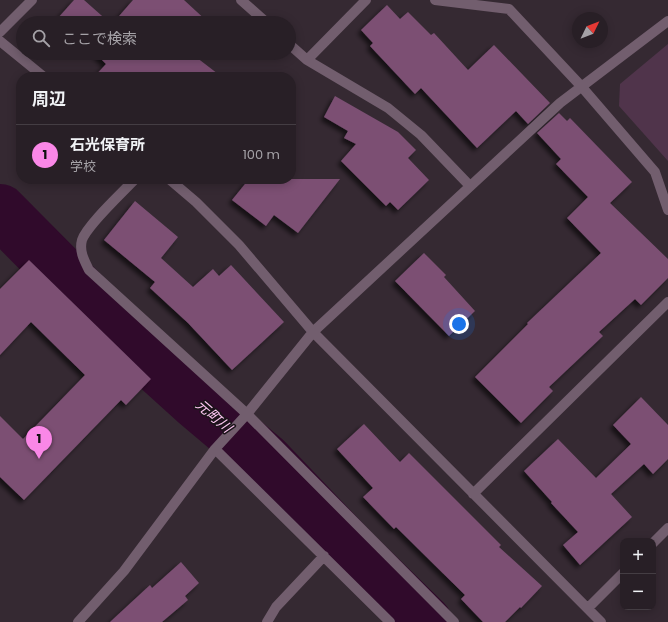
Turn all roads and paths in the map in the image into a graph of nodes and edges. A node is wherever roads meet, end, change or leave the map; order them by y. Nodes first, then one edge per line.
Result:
1 (32, 0) edge
2 (241, 0) edge
3 (366, 0) edge
4 (436, 0) edge
5 (258, 16) edge
6 (668, 21) edge
7 (0, 32) edge
8 (0, 42) edge
9 (296, 51) edge
10 (16, 55) edge
11 (23, 60) edge
12 (306, 60) junction
13 (38, 72) edge
14 (581, 86) junction
15 (130, 184) edge
16 (175, 184) edge
17 (470, 186) junction
18 (668, 210) edge
19 (668, 302) edge
20 (313, 332) junction
21 (247, 414) junction
22 (215, 449) junction
23 (473, 494) junction
24 (668, 528) edge
25 (656, 540) edge
26 (324, 556) junction
27 (622, 574) edge
28 (588, 608) junction
29 (86, 620) edge
30 (267, 622) edge
31 (390, 622) edge
32 (454, 622) edge
33 (601, 622) edge

1 - 7 street
2 - 5 street
3 - 12 street
4 - 14 street
6 - 14 street
8 - 10 street
9 - 12 street
11 - 13 street
12 - 17 street
14 - 17 street
14 - 18 street
15 - 21 street
16 - 20 street
17 - 20 street
19 - 23 street
20 - 21 street
20 - 23 street
21 - 22 street
21 - 32 street
22 - 26 street
22 - 29 street
23 - 28 street
24 - 25 street
26 - 30 street
26 - 31 street
27 - 28 street
28 - 33 street

